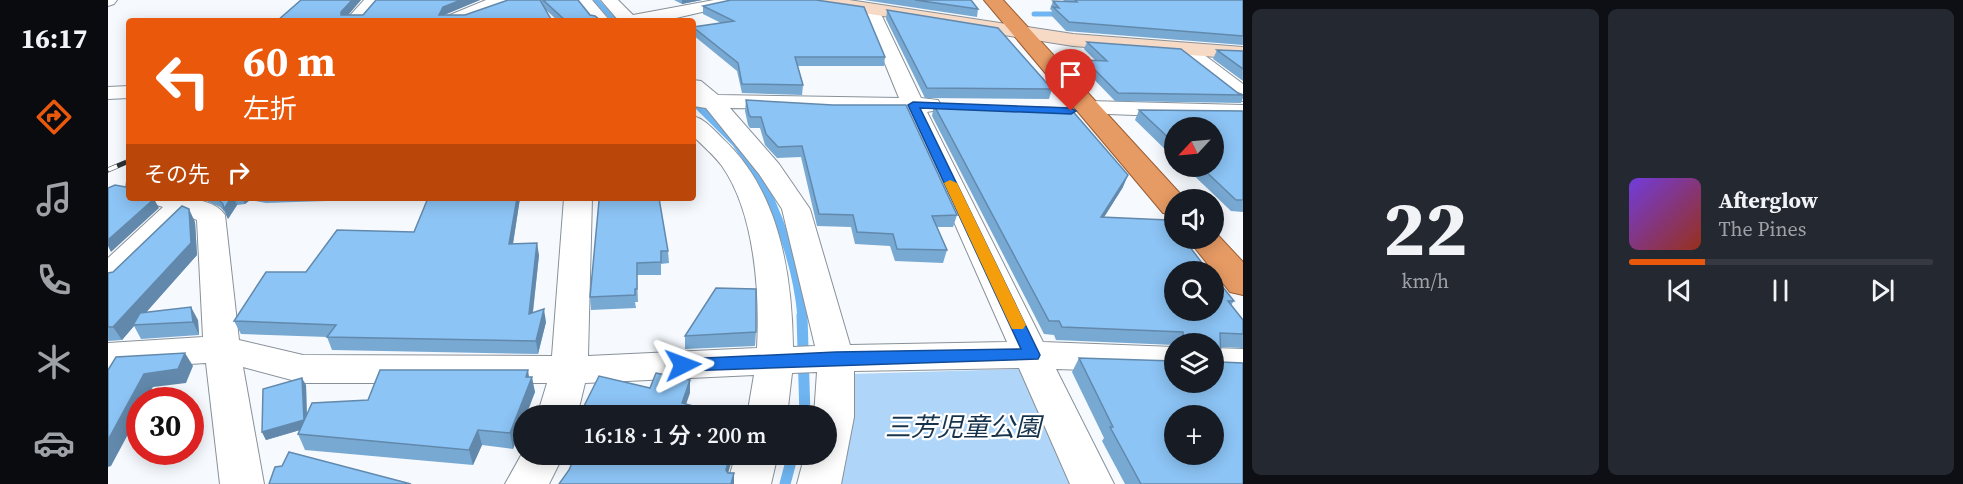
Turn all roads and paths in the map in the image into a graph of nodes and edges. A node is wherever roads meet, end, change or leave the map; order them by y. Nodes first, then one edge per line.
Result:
1 (373, 0) edge
2 (508, 0) edge
3 (583, 0) edge
4 (609, 0) edge
5 (735, 0) edge
6 (813, 0) edge
7 (993, 0) edge
8 (871, 10) junction
9 (357, 18) edge
10 (458, 18) edge
11 (598, 18) edge
12 (627, 18) edge
13 (649, 18) edge
14 (1023, 34) junction
15 (1184, 49) junction
16 (1210, 51) junction
17 (1243, 53) edge
18 (1243, 78) edge
19 (126, 92) edge
20 (108, 93) edge
21 (1243, 94) edge
22 (699, 96) edge
23 (913, 105) junction
24 (947, 106) edge
25 (1060, 110) edge
26 (1090, 110) junction
27 (1243, 112) edge
28 (696, 126) edge
29 (1164, 195) edge
30 (172, 201) edge
31 (578, 201) edge
32 (1213, 249) edge
33 (108, 276) edge
34 (1243, 284) edge
35 (222, 349) junction
36 (1032, 355) junction
37 (108, 356) edge
38 (836, 358) junction
39 (1164, 360) edge
40 (774, 361) junction
41 (1224, 361) edge
42 (1243, 362) edge
43 (569, 370) junction
44 (560, 405) edge
45 (768, 405) edge
46 (834, 405) edge
47 (537, 465) edge
48 (754, 465) edge
49 (823, 465) edge
50 (242, 484) edge
51 (527, 484) edge
52 (749, 484) edge
53 (819, 484) edge
54 (1092, 484) edge

1 - 9 street
2 - 10 street
3 - 11 street
4 - 12 street
5 - 13 street
6 - 8 main road
7 - 14 highway
8 - 14 main road
8 - 23 street
14 - 15 main road
14 - 26 highway
15 - 16 main road
15 - 21 street
16 - 17 main road
16 - 18 street
19 - 20 street
22 - 23 street
22 - 38 street
23 - 24 street
23 - 36 street
25 - 26 street
26 - 27 street
26 - 29 highway
28 - 40 street
30 - 33 street
30 - 35 street
31 - 43 street
32 - 34 highway
35 - 37 street
35 - 43 street
35 - 50 street
36 - 38 street
36 - 39 street
36 - 54 street
38 - 40 street
38 - 46 street
40 - 43 street
40 - 45 street
41 - 42 street
43 - 44 street
47 - 51 street
48 - 52 street
49 - 53 street

